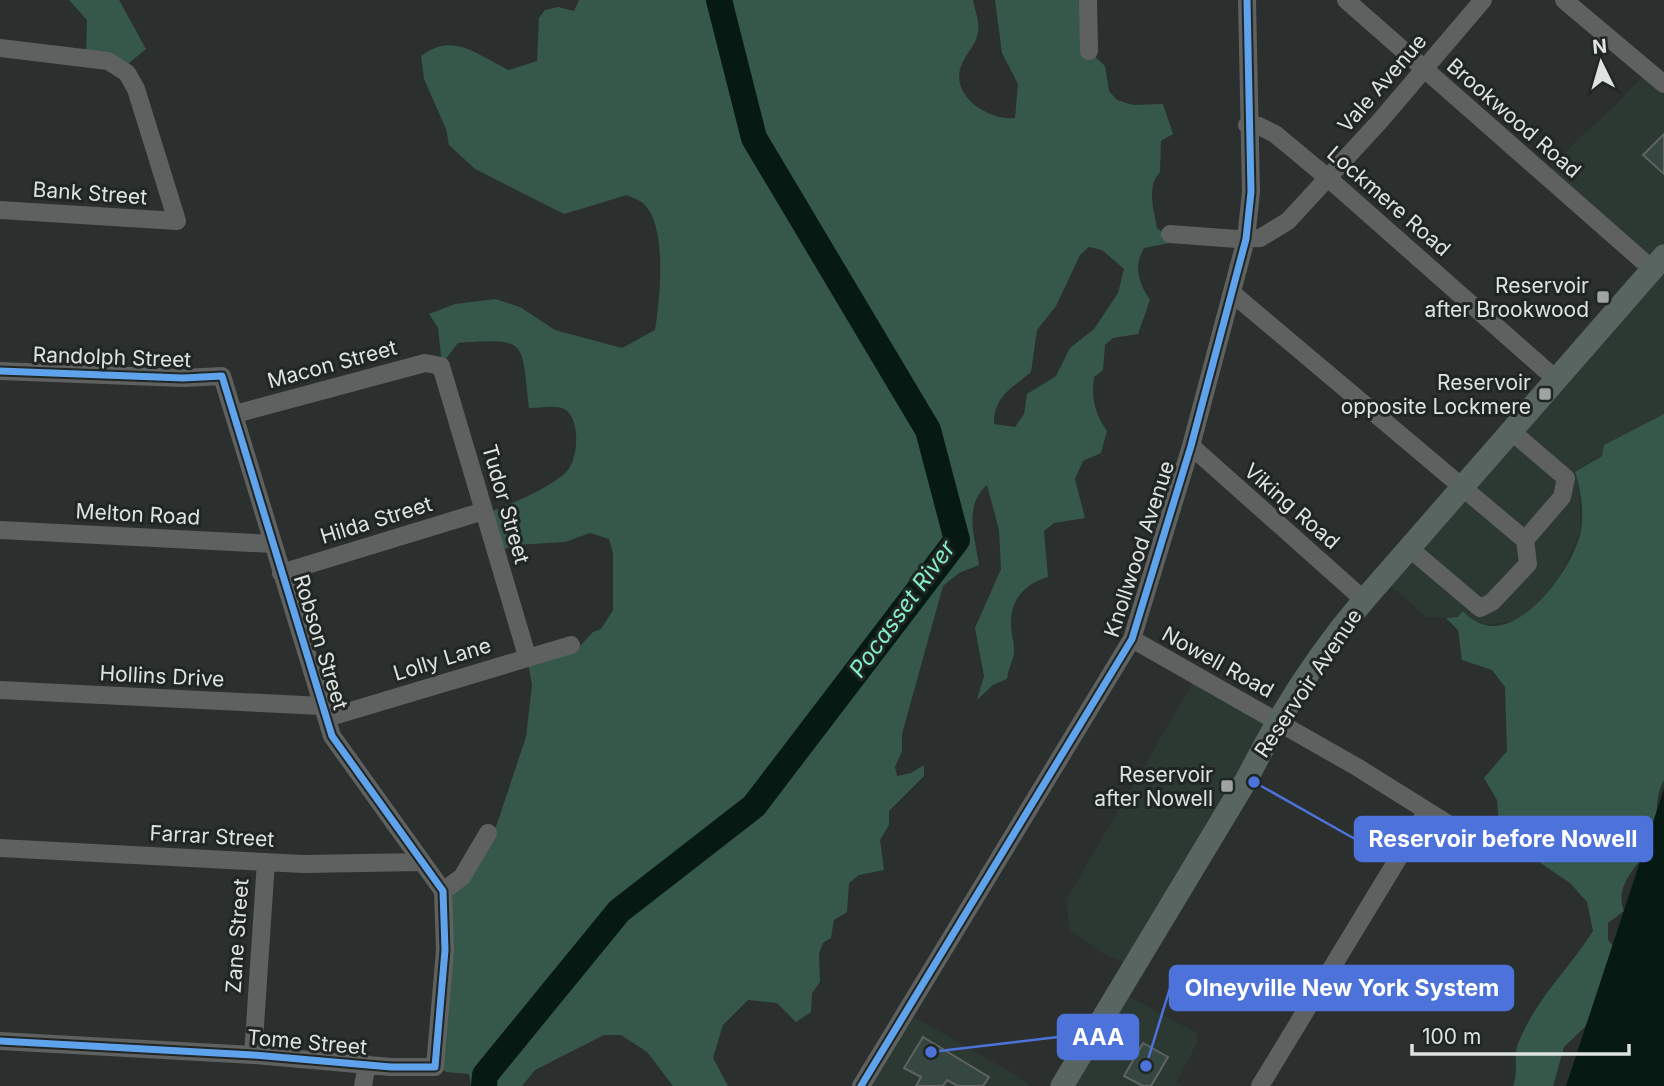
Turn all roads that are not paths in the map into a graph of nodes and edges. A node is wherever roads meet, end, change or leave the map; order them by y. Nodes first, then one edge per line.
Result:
1 (1088, 0) edge
2 (1247, 0) edge
3 (1346, 0) edge
4 (1483, 0) edge
5 (1564, 0) edge
6 (0, 48) edge
7 (1089, 51) dead end
8 (1423, 70) junction
9 (1664, 84) edge
10 (1247, 125) junction
11 (1328, 178) junction
12 (0, 210) edge
13 (1170, 234) dead end
14 (1242, 239) junction
15 (1658, 263) edge
16 (1232, 293) junction
17 (441, 366) joint
18 (0, 370) edge
19 (222, 376) joint
20 (1557, 380) junction
21 (235, 414) junction
22 (1511, 431) junction
23 (1191, 446) junction
24 (1463, 485) junction
25 (484, 512) junction
26 (0, 530) edge
27 (1525, 540) junction
28 (273, 544) junction
29 (1409, 548) junction
30 (281, 573) junction
31 (1364, 600) junction
32 (1132, 639) junction
33 (571, 645) dead end
34 (527, 656) junction
35 (0, 690) edge
36 (325, 712) junction
37 (1279, 722) junction
38 (1427, 811) junction
39 (488, 833) dead end
40 (1472, 839) dead end
41 (0, 848) edge
42 (266, 862) junction
43 (422, 862) junction
44 (443, 891) junction
45 (0, 1041) edge
46 (253, 1055) junction
47 (367, 1064) junction
48 (363, 1086) edge
49 (861, 1086) edge
50 (1062, 1086) edge
51 (1261, 1086) edge

1 - 7 street
2 - 10 street, Knollwood Avenue
3 - 8 street, Brookwood Road
4 - 8 street, Vale Avenue
5 - 9 street
6 - 12 street, Bank Street
8 - 11 street, Vale Avenue
8 - 15 street, Brookwood Road
10 - 11 street, Lockmere Road
10 - 14 street, Knollwood Avenue
11 - 14 street, Vale Avenue
11 - 20 street, Lockmere Road
13 - 14 street
14 - 16 street, Knollwood Avenue
15 - 20 main road, Reservoir Avenue
16 - 23 street, Knollwood Avenue
16 - 24 street
17 - 21 street, Macon Street
17 - 25 street, Tudor Street
18 - 19 street, Randolph Street
19 - 21 street, Robson Street
20 - 22 main road, Reservoir Avenue
21 - 28 street, Robson Street
22 - 24 main road, Reservoir Avenue
22 - 27 street
23 - 31 street, Viking Road
23 - 32 street, Knollwood Avenue
24 - 27 street
24 - 29 main road, Reservoir Avenue
25 - 30 street, Hilda Street
25 - 34 street, Tudor Street
26 - 28 street, Melton Road
27 - 29 street
28 - 30 street, Robson Street
29 - 31 main road, Reservoir Avenue
30 - 36 street, Robson Street
31 - 37 main road, Reservoir Avenue
32 - 37 street, Nowell Road
32 - 49 street, Knollwood Avenue
33 - 34 street, Lolly Lane
34 - 36 street, Lolly Lane
35 - 36 street, Hollins Drive
36 - 43 street, Robson Street
37 - 38 street, Nowell Road
37 - 50 main road, Reservoir Avenue
38 - 40 street, Nowell Road
38 - 51 street
39 - 44 street
41 - 42 street, Farrar Street
42 - 43 street, Farrar Street
42 - 46 street, Zane Street
43 - 44 street, Robson Street
44 - 47 street, Tome Street
45 - 46 street, Tome Street
46 - 47 street, Tome Street
47 - 48 street

